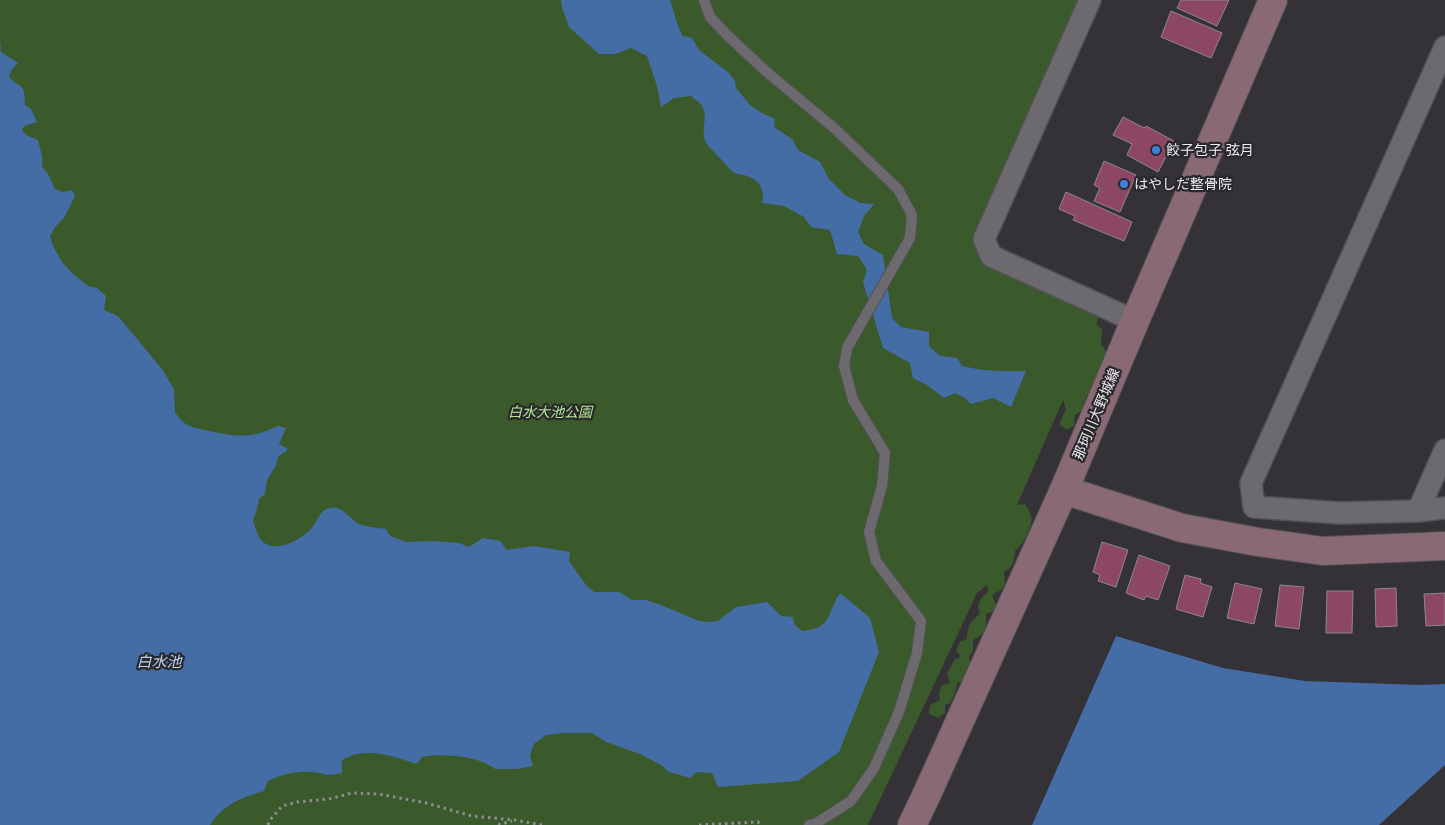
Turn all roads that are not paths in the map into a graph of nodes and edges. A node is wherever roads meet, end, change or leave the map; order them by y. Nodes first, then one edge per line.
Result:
1 (704, 0) edge
2 (1090, 0) edge
3 (1274, 0) edge
4 (1445, 47) edge
5 (1135, 322) junction
6 (1445, 450) edge
7 (1064, 490) junction
8 (1445, 508) edge
9 (1418, 511) junction
10 (1445, 546) edge
11 (809, 825) edge
12 (912, 825) edge

1 - 11 lane
2 - 5 street
3 - 5 main road, 那珂川大野城線
4 - 9 street
5 - 7 main road, 那珂川大野城線
6 - 9 street
7 - 10 main road
7 - 12 main road, 那珂川大野城線
8 - 9 street

